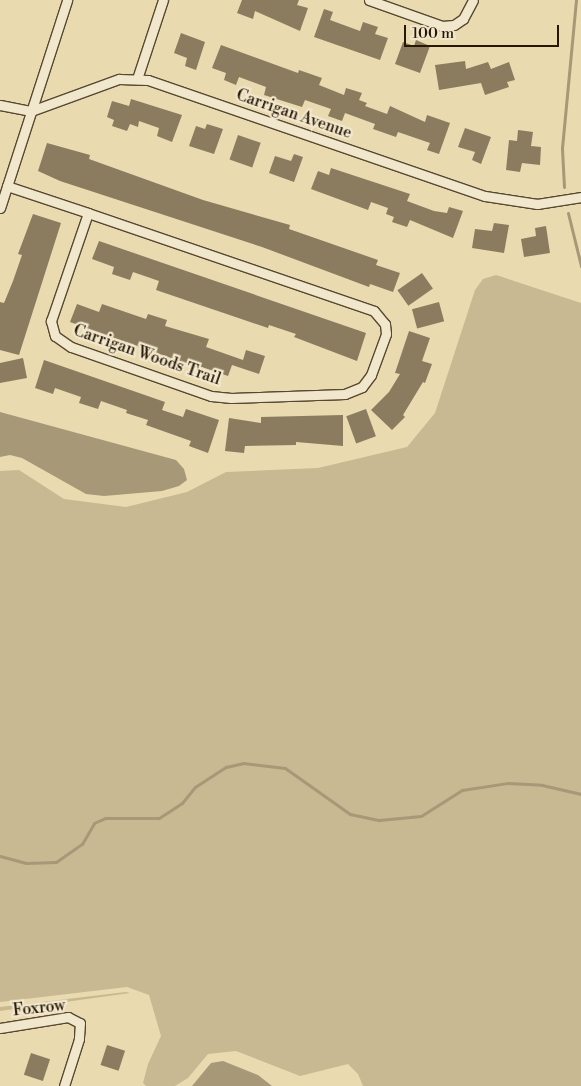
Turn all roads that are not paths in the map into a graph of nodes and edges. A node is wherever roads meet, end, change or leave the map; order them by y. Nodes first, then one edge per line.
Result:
1 (67, 0) edge
2 (163, 0) edge
3 (369, 0) edge
4 (473, 0) edge
5 (136, 78) junction
6 (0, 105) edge
7 (31, 111) junction
8 (7, 186) junction
9 (581, 197) edge
10 (0, 208) edge
11 (88, 213) junction
12 (0, 1028) edge
13 (64, 1086) edge

1 - 7 street
2 - 5 street
3 - 4 street
5 - 7 street, Carrigan Avenue
5 - 9 street, Carrigan Avenue
6 - 7 street
7 - 8 street
8 - 10 street
8 - 11 street, Carrigan Woods Trail
11 - 11 street, Carrigan Woods Trail
12 - 13 street, Foxrow

